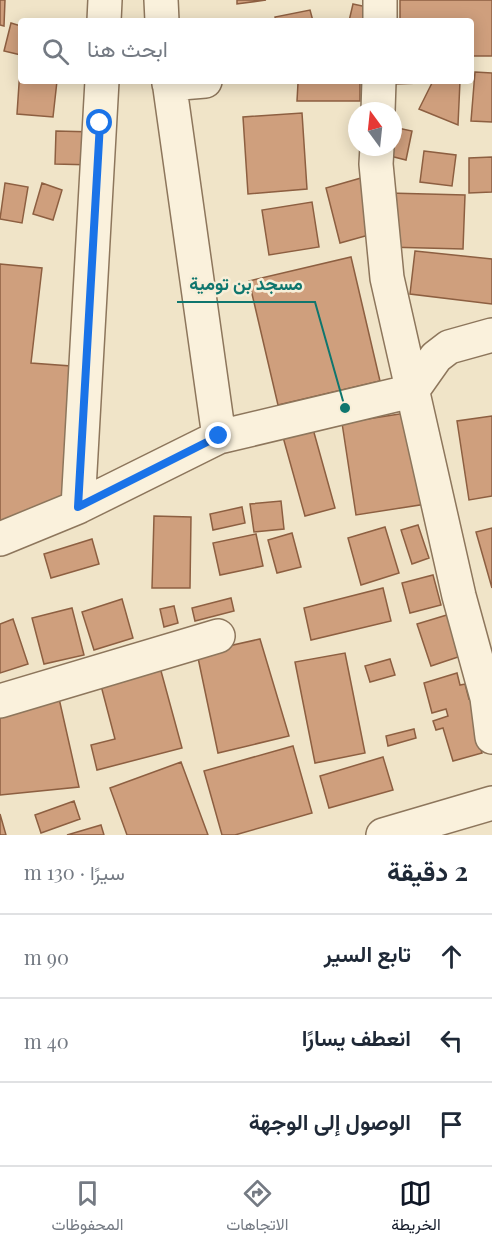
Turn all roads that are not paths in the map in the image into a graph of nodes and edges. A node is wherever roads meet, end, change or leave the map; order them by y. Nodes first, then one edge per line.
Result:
1 (105, 0) edge
2 (161, 0) edge
3 (380, 0) edge
4 (104, 18) edge
5 (162, 18) edge
6 (380, 18) edge
7 (102, 84) edge
8 (169, 84) edge
9 (379, 84) edge
10 (378, 102) edge
11 (376, 156) edge
12 (492, 334) edge
13 (412, 391) junction
14 (219, 436) junction
15 (78, 507) junction
16 (0, 539) edge
17 (218, 636) dead end
18 (0, 701) edge
19 (492, 737) edge
20 (492, 803) edge
21 (382, 835) edge

1 - 4 street
2 - 5 street
3 - 6 street
7 - 15 street
8 - 14 street
9 - 10 street
11 - 13 street
12 - 13 street
13 - 14 street
13 - 19 street
14 - 15 street
15 - 16 street
17 - 18 street
20 - 21 street

